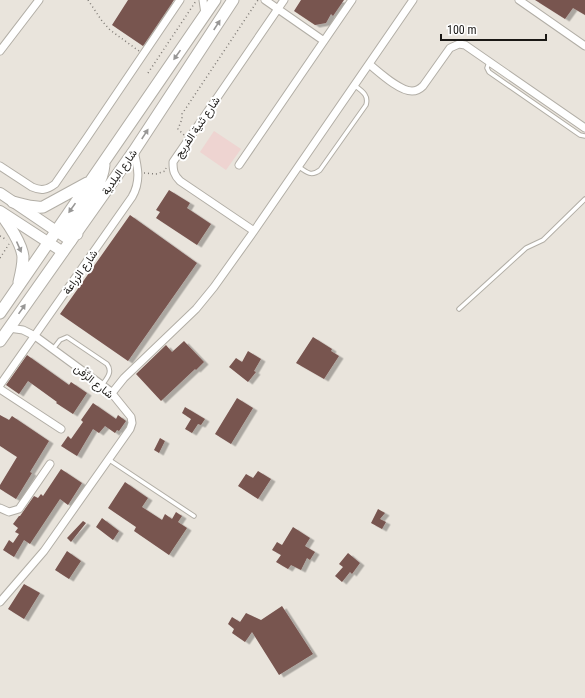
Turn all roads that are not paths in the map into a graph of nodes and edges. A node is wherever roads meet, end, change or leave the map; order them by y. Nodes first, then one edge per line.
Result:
1 (39, 0) edge
2 (180, 0) edge
3 (203, 0) edge
4 (215, 0) edge
5 (233, 0) edge
6 (265, 0) edge
7 (284, 0) edge
8 (352, 0) edge
9 (519, 0) edge
10 (409, 1) edge
11 (278, 9) junction
12 (205, 14) junction
13 (324, 41) junction
14 (585, 46) edge
15 (0, 51) edge
16 (489, 61) junction
17 (369, 64) junction
18 (354, 85) junction
19 (585, 128) edge
20 (585, 136) edge
21 (134, 151) junction
22 (104, 160) junction
23 (239, 165) dead end
24 (0, 166) edge
25 (298, 166) junction
26 (89, 182) junction
27 (0, 193) edge
28 (585, 199) edge
29 (13, 202) junction
30 (0, 212) edge
31 (56, 231) junction
32 (254, 231) junction
33 (74, 238) junction
34 (49, 242) junction
35 (63, 252) junction
36 (18, 286) junction
37 (459, 309) dead end
38 (0, 313) edge
39 (9, 328) junction
40 (35, 336) junction
41 (0, 341) edge
42 (53, 349) junction
43 (0, 385) edge
44 (102, 385) junction
45 (0, 388) edge
46 (112, 393) junction
47 (61, 430) dead end
48 (108, 459) junction
49 (50, 464) dead end
50 (0, 508) edge
51 (194, 516) dead end
52 (0, 602) edge

1 - 15 street
2 - 24 street
3 - 12 street
4 - 12 main road, شارع البلدية
21 -> 5 main road, شارع البلدية
6 - 11 street
7 - 11 street, شارع ثنية الفريج
8 - 13 street
9 - 14 street
10 - 17 street
11 - 13 street
11 - 32 street, شارع ثنية الفريج
12 -> 22 main road, شارع البلدية
13 - 23 street
16 - 17 street
16 - 19 street
16 - 20 lane
17 - 18 street
18 - 25 street
18 - 25 lane
21 - 33 main road, شارع البلدية
21 - 40 street, شارع الزراعة
22 - 26 main road, شارع البلدية
22 - 33 main road
25 - 32 street
26 - 29 main road
26 -> 31 main road, شارع البلدية
27 - 29 street
28 - 37 lane
29 - 31 street
30 - 34 street
30 -> 36 main road
31 - 33 street
31 - 34 main road, شارع البلدية
32 - 46 street
33 - 35 main road, شارع البلدية
34 - 35 street
34 - 36 main road, شارع البلدية
39 -> 35 main road, شارع البلدية
36 - 38 main road, شارع البلدية
39 - 40 street, شارع الزَّفْن
39 - 41 main road, شارع البلدية
40 - 42 street, شارع الزَّفْن
40 - 43 street, شارع الزراعة
42 - 44 street, شارع الزَّفْن
42 - 44 lane
44 - 46 street, شارع الزَّفْن
45 - 47 street
46 - 48 street, شارع الزَّفْن
48 - 51 lane
48 - 52 street, شارع الزَّفْن
49 - 50 street

